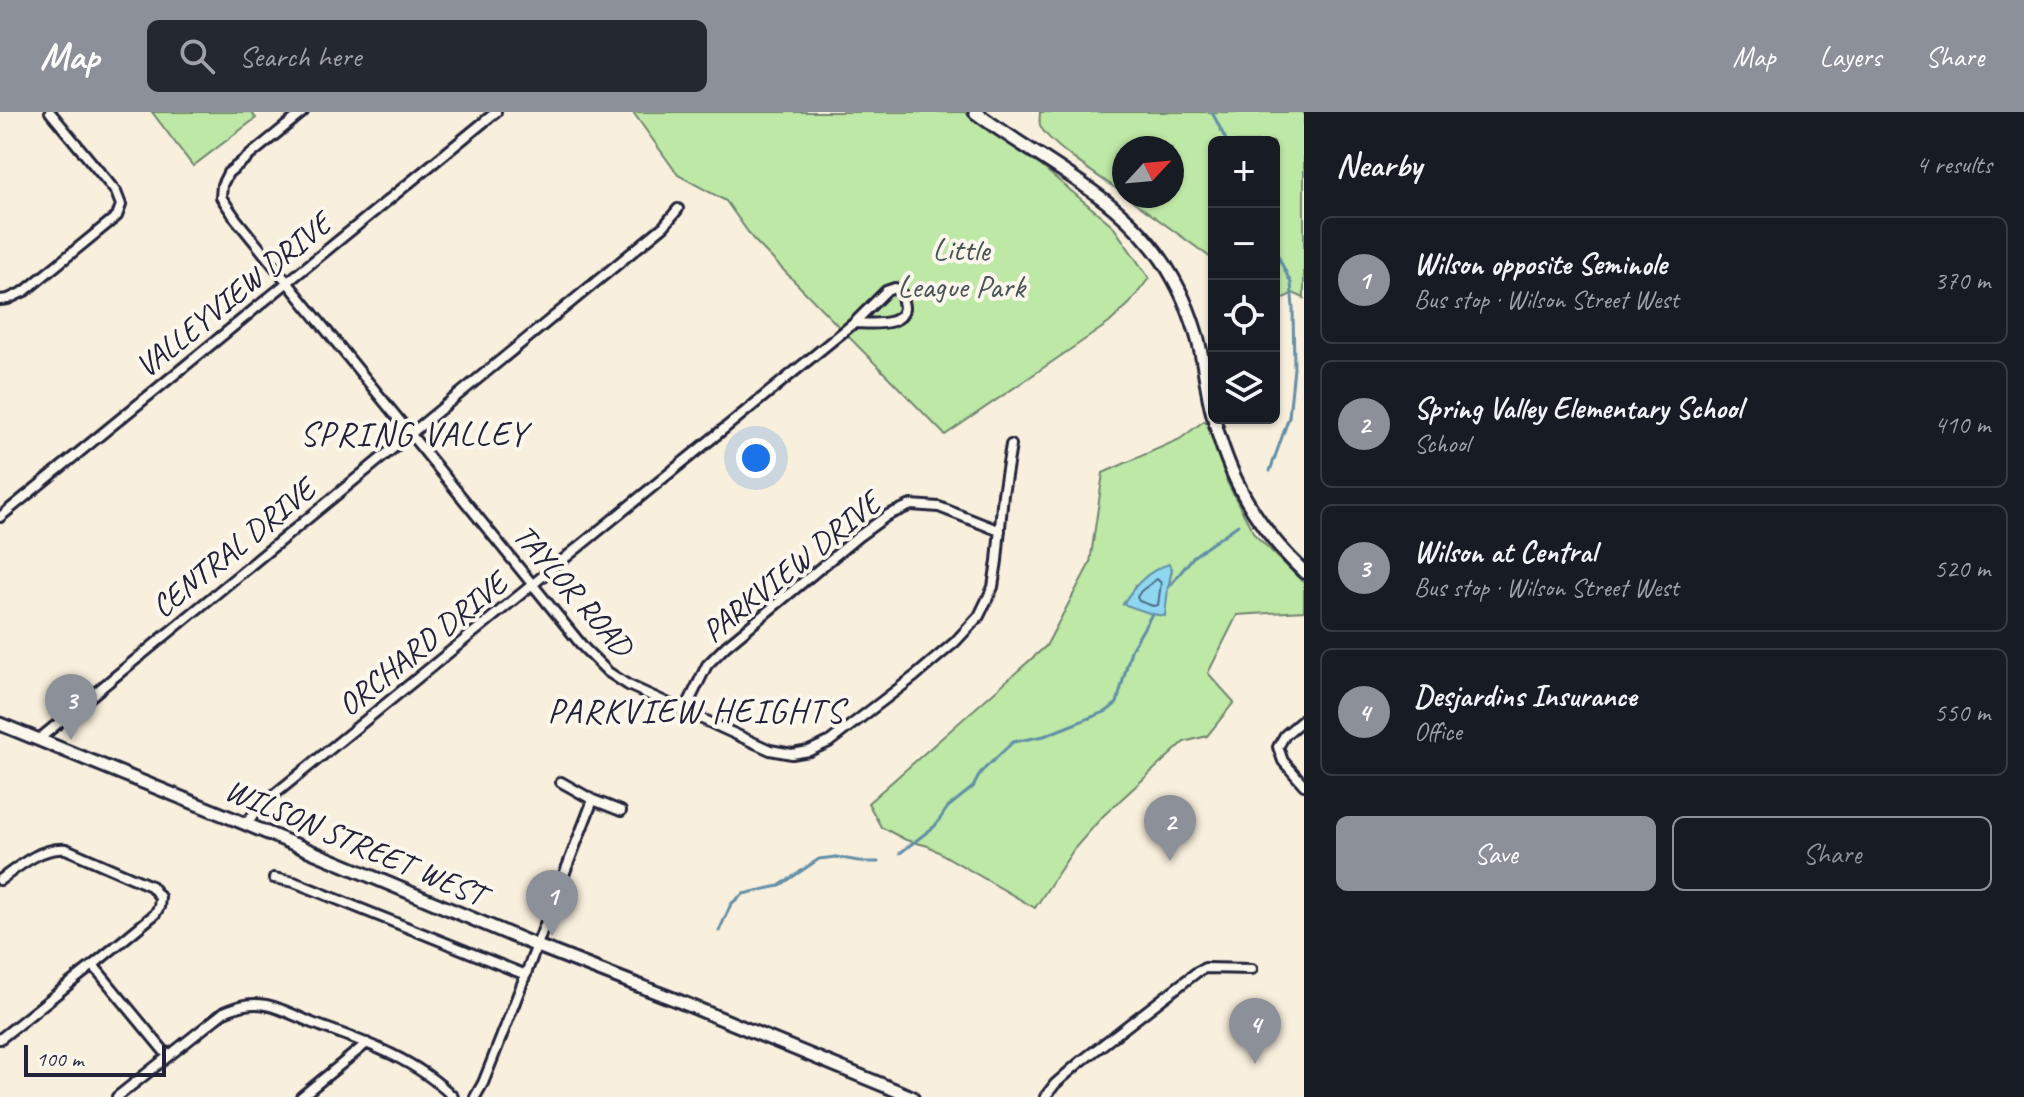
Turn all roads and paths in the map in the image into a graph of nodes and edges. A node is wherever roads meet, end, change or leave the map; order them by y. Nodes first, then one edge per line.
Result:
1 (50, 112) edge
2 (303, 112) edge
3 (496, 112) edge
4 (975, 112) edge
5 (678, 209) dead end
6 (286, 282) junction
7 (0, 300) edge
8 (854, 323) junction
9 (411, 433) junction
10 (1011, 445) dead end
11 (0, 517) edge
12 (1000, 531) junction
13 (1304, 572) edge
14 (534, 584) junction
15 (684, 712) junction
16 (1304, 719) edge
17 (0, 724) edge
18 (39, 739) junction
19 (561, 782) dead end
20 (1304, 785) edge
21 (593, 800) junction
22 (621, 811) dead end
23 (246, 824) junction
24 (1, 878) edge
25 (274, 878) dead end
26 (535, 945) junction
27 (93, 965) junction
28 (1252, 969) dead end
29 (526, 975) junction
30 (0, 1039) edge
31 (367, 1043) junction
32 (168, 1056) junction
33 (117, 1097) edge
34 (301, 1097) edge
35 (453, 1097) edge
36 (475, 1097) edge
37 (912, 1097) edge
38 (1045, 1097) edge

1 - 7 street
2 - 6 street, TAYLOR ROAD
3 - 6 street, VALLEYVIEW DRIVE
4 - 13 main road
5 - 9 street, CENTRAL DRIVE
6 - 9 street, TAYLOR ROAD
6 - 11 street, VALLEYVIEW DRIVE
8 - 8 street, ORCHARD DRIVE
8 - 14 street, ORCHARD DRIVE
9 - 14 street, TAYLOR ROAD
9 - 18 street, CENTRAL DRIVE
10 - 12 street, TAYLOR ROAD
12 - 15 street, PARKVIEW DRIVE
12 - 15 street, TAYLOR ROAD
14 - 15 street, TAYLOR ROAD
14 - 23 street, ORCHARD DRIVE
16 - 20 street
17 - 18 main road, WILSON STREET WEST
18 - 23 main road, WILSON STREET WEST
19 - 21 street
21 - 22 street
21 - 26 street
23 - 26 main road, WILSON STREET WEST
24 - 27 street
25 - 29 street
26 - 29 street
26 - 37 main road, WILSON STREET WEST
27 - 30 street
27 - 32 street
28 - 38 street
29 - 36 street
31 - 32 street
31 - 34 street
31 - 35 street
32 - 33 street

